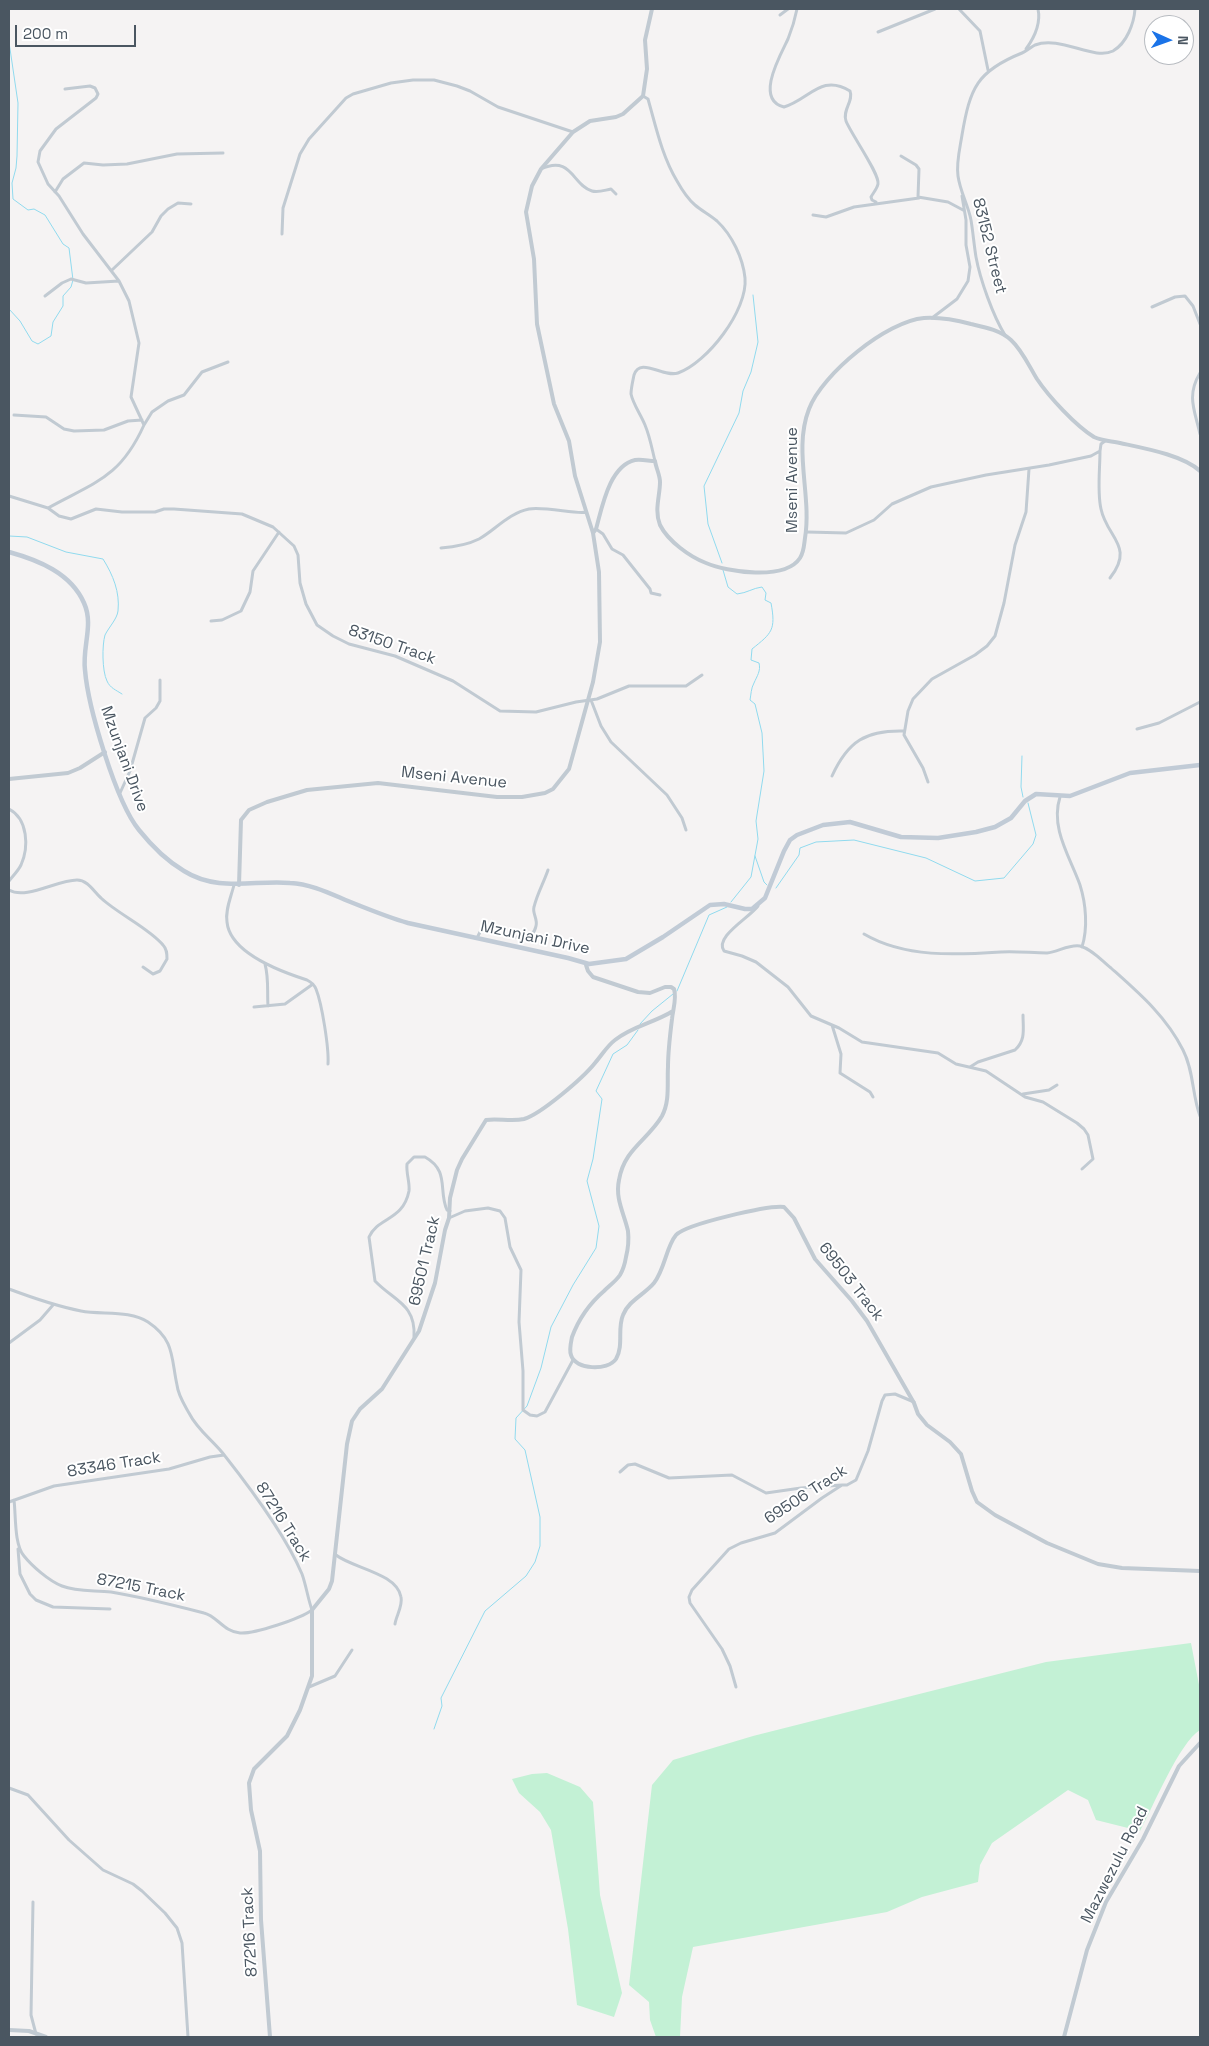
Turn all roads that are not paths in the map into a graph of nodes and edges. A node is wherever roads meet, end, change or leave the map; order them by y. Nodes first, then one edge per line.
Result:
1 (652, 9) edge
2 (788, 9) edge
3 (797, 9) edge
4 (935, 9) edge
5 (959, 9) edge
6 (1038, 9) edge
7 (1134, 9) edge
8 (780, 15) dead end
9 (878, 32) dead end
10 (1024, 52) junction
11 (988, 70) junction
12 (65, 89) dead end
13 (643, 96) junction
14 (573, 132) junction
15 (223, 153) dead end
16 (901, 156) dead end
17 (541, 169) junction
18 (962, 190) junction
19 (55, 192) junction
20 (616, 194) dead end
21 (919, 198) junction
22 (876, 202) junction
23 (191, 204) dead end
24 (964, 210) junction
25 (813, 215) dead end
26 (282, 234) dead end
27 (112, 270) junction
28 (119, 281) junction
29 (45, 296) dead end
30 (1152, 307) dead end
31 (932, 318) junction
32 (1200, 324) edge
33 (1005, 335) junction
34 (228, 362) dead end
35 (1200, 373) edge
36 (14, 415) dead end
37 (142, 420) junction
38 (144, 425) junction
39 (1200, 427) edge
40 (1200, 434) edge
41 (1105, 440) junction
42 (1100, 451) junction
43 (655, 461) junction
44 (1029, 469) junction
45 (1200, 471) edge
46 (9, 495) edge
47 (48, 508) junction
48 (586, 512) junction
49 (596, 529) junction
50 (279, 532) junction
51 (807, 532) junction
52 (593, 533) junction
53 (441, 548) dead end
54 (9, 552) edge
55 (1110, 578) dead end
56 (660, 594) dead end
57 (211, 622) dead end
58 (702, 675) dead end
59 (160, 680) dead end
60 (589, 700) junction
61 (1200, 702) edge
62 (1137, 729) dead end
63 (904, 731) junction
64 (105, 752) junction
65 (1200, 766) edge
66 (832, 776) dead end
67 (9, 779) edge
68 (928, 782) dead end
69 (120, 793) junction
70 (1060, 797) junction
71 (9, 808) edge
72 (686, 830) dead end
73 (548, 870) dead end
74 (9, 881) edge
75 (239, 884) junction
76 (234, 885) junction
77 (9, 890) edge
78 (758, 906) junction
79 (864, 934) dead end
80 (476, 938) junction
81 (1082, 946) junction
82 (265, 964) junction
83 (589, 964) junction
84 (143, 968) dead end
85 (313, 984) junction
86 (268, 1006) junction
87 (254, 1007) dead end
88 (673, 1011) junction
89 (1023, 1015) dead end
90 (832, 1025) junction
91 (328, 1064) dead end
92 (970, 1068) junction
93 (1057, 1085) dead end
94 (1022, 1094) junction
95 (873, 1097) dead end
96 (1200, 1116) edge
97 (1082, 1169) dead end
98 (450, 1211) junction
99 (449, 1218) junction
100 (9, 1289) edge
101 (53, 1305) junction
102 (414, 1340) junction
103 (9, 1343) edge
104 (573, 1360) junction
105 (914, 1403) junction
106 (224, 1455) junction
107 (620, 1472) dead end
108 (842, 1485) junction
109 (14, 1500) junction
110 (9, 1502) edge
111 (18, 1547) junction
112 (336, 1555) junction
113 (1200, 1571) edge
114 (110, 1609) dead end
115 (312, 1610) junction
116 (395, 1624) dead end
117 (352, 1650) dead end
118 (309, 1687) junction
119 (736, 1687) dead end
120 (1200, 1743) edge
121 (9, 1788) edge
122 (33, 1902) dead end
123 (9, 2030) edge
124 (36, 2034) junction
125 (46, 2037) edge
126 (188, 2037) edge
127 (270, 2037) edge
128 (1064, 2037) edge

1 - 13 street
2 - 8 street
3 - 22 street
4 - 9 street
5 - 11 street
6 - 10 street
7 - 10 street, 83152 Street
10 - 11 street, 83152 Street
11 - 18 street, 83152 Street
12 - 19 street
13 - 14 street
13 - 43 street
14 - 17 street, Mseni Avenue
14 - 26 street
15 - 19 street
16 - 21 street
17 - 20 street
17 - 48 street, Mseni Avenue
18 - 24 street, 83152 Street
18 - 33 street, 83152 Street
19 - 27 street
21 - 22 street
21 - 24 street
22 - 25 street
23 - 27 street
24 - 31 street, 83152 Street
27 - 28 street
28 - 29 street
28 - 37 street
30 - 32 street
31 - 33 street, Mseni Avenue
31 - 51 street, Mseni Avenue
33 - 41 street, Mseni Avenue
34 - 38 street
35 - 39 street
36 - 37 street
37 - 38 street
38 - 47 street
39 - 40 street
41 - 42 street
41 - 45 street, Mseni Avenue
42 - 44 street
42 - 55 street
43 - 49 street
43 - 51 street, Mseni Avenue
44 - 51 street
44 - 63 street
46 - 47 street, 83150 Track
47 - 50 street, 83150 Track
48 - 52 street, Mseni Avenue
48 - 53 street
49 - 52 street
49 - 56 street
50 - 57 street
50 - 60 street, 83150 Track
52 - 60 street, Mseni Avenue
54 - 64 main road, Mzunjani Drive
58 - 60 street, 83150 Track
59 - 69 street
60 - 72 street
60 - 75 street, Mseni Avenue
61 - 62 street
63 - 66 street
63 - 68 street
64 - 67 street
64 - 69 main road, Mzunjani Drive
65 - 70 main road
69 - 76 main road, Mzunjani Drive
70 - 78 main road
70 - 81 street
71 - 74 street
73 - 80 street
75 - 76 main road, Mzunjani Drive
75 - 80 main road, Mzunjani Drive
76 - 82 street
77 - 84 street
78 - 83 main road, Mzunjani Drive
78 - 90 street
79 - 81 street
80 - 83 main road, Mzunjani Drive
81 - 96 street
82 - 85 street
82 - 86 street
83 - 88 street
85 - 86 street
85 - 91 street
86 - 87 street
88 - 98 street, 69501 Track
88 - 104 street
89 - 92 street
90 - 92 street
90 - 95 street
92 - 94 street
93 - 94 street
94 - 97 street
98 - 99 street, 69501 Track
98 - 102 street
99 - 102 street, 69501 Track
99 - 104 street
100 - 101 street, 87216 Track
101 - 103 street
101 - 106 street, 87216 Track
102 - 112 street, 69501 Track
104 - 105 street, 69503 Track
105 - 108 street, 69506 Track
105 - 113 street, 69503 Track
106 - 109 street, 83346 Track
106 - 115 street, 87216 Track
107 - 108 street
108 - 119 street, 69506 Track
109 - 110 street, 83346 Track
109 - 111 street
111 - 114 street
111 - 115 street, 87215 Track
112 - 115 street, 69501 Track
112 - 116 street
115 - 118 street, 87216 Track
117 - 118 street
118 - 127 street, 87216 Track
120 - 128 street, Mazwezulu Road
121 - 126 street
122 - 124 street
123 - 124 street
124 - 125 street

